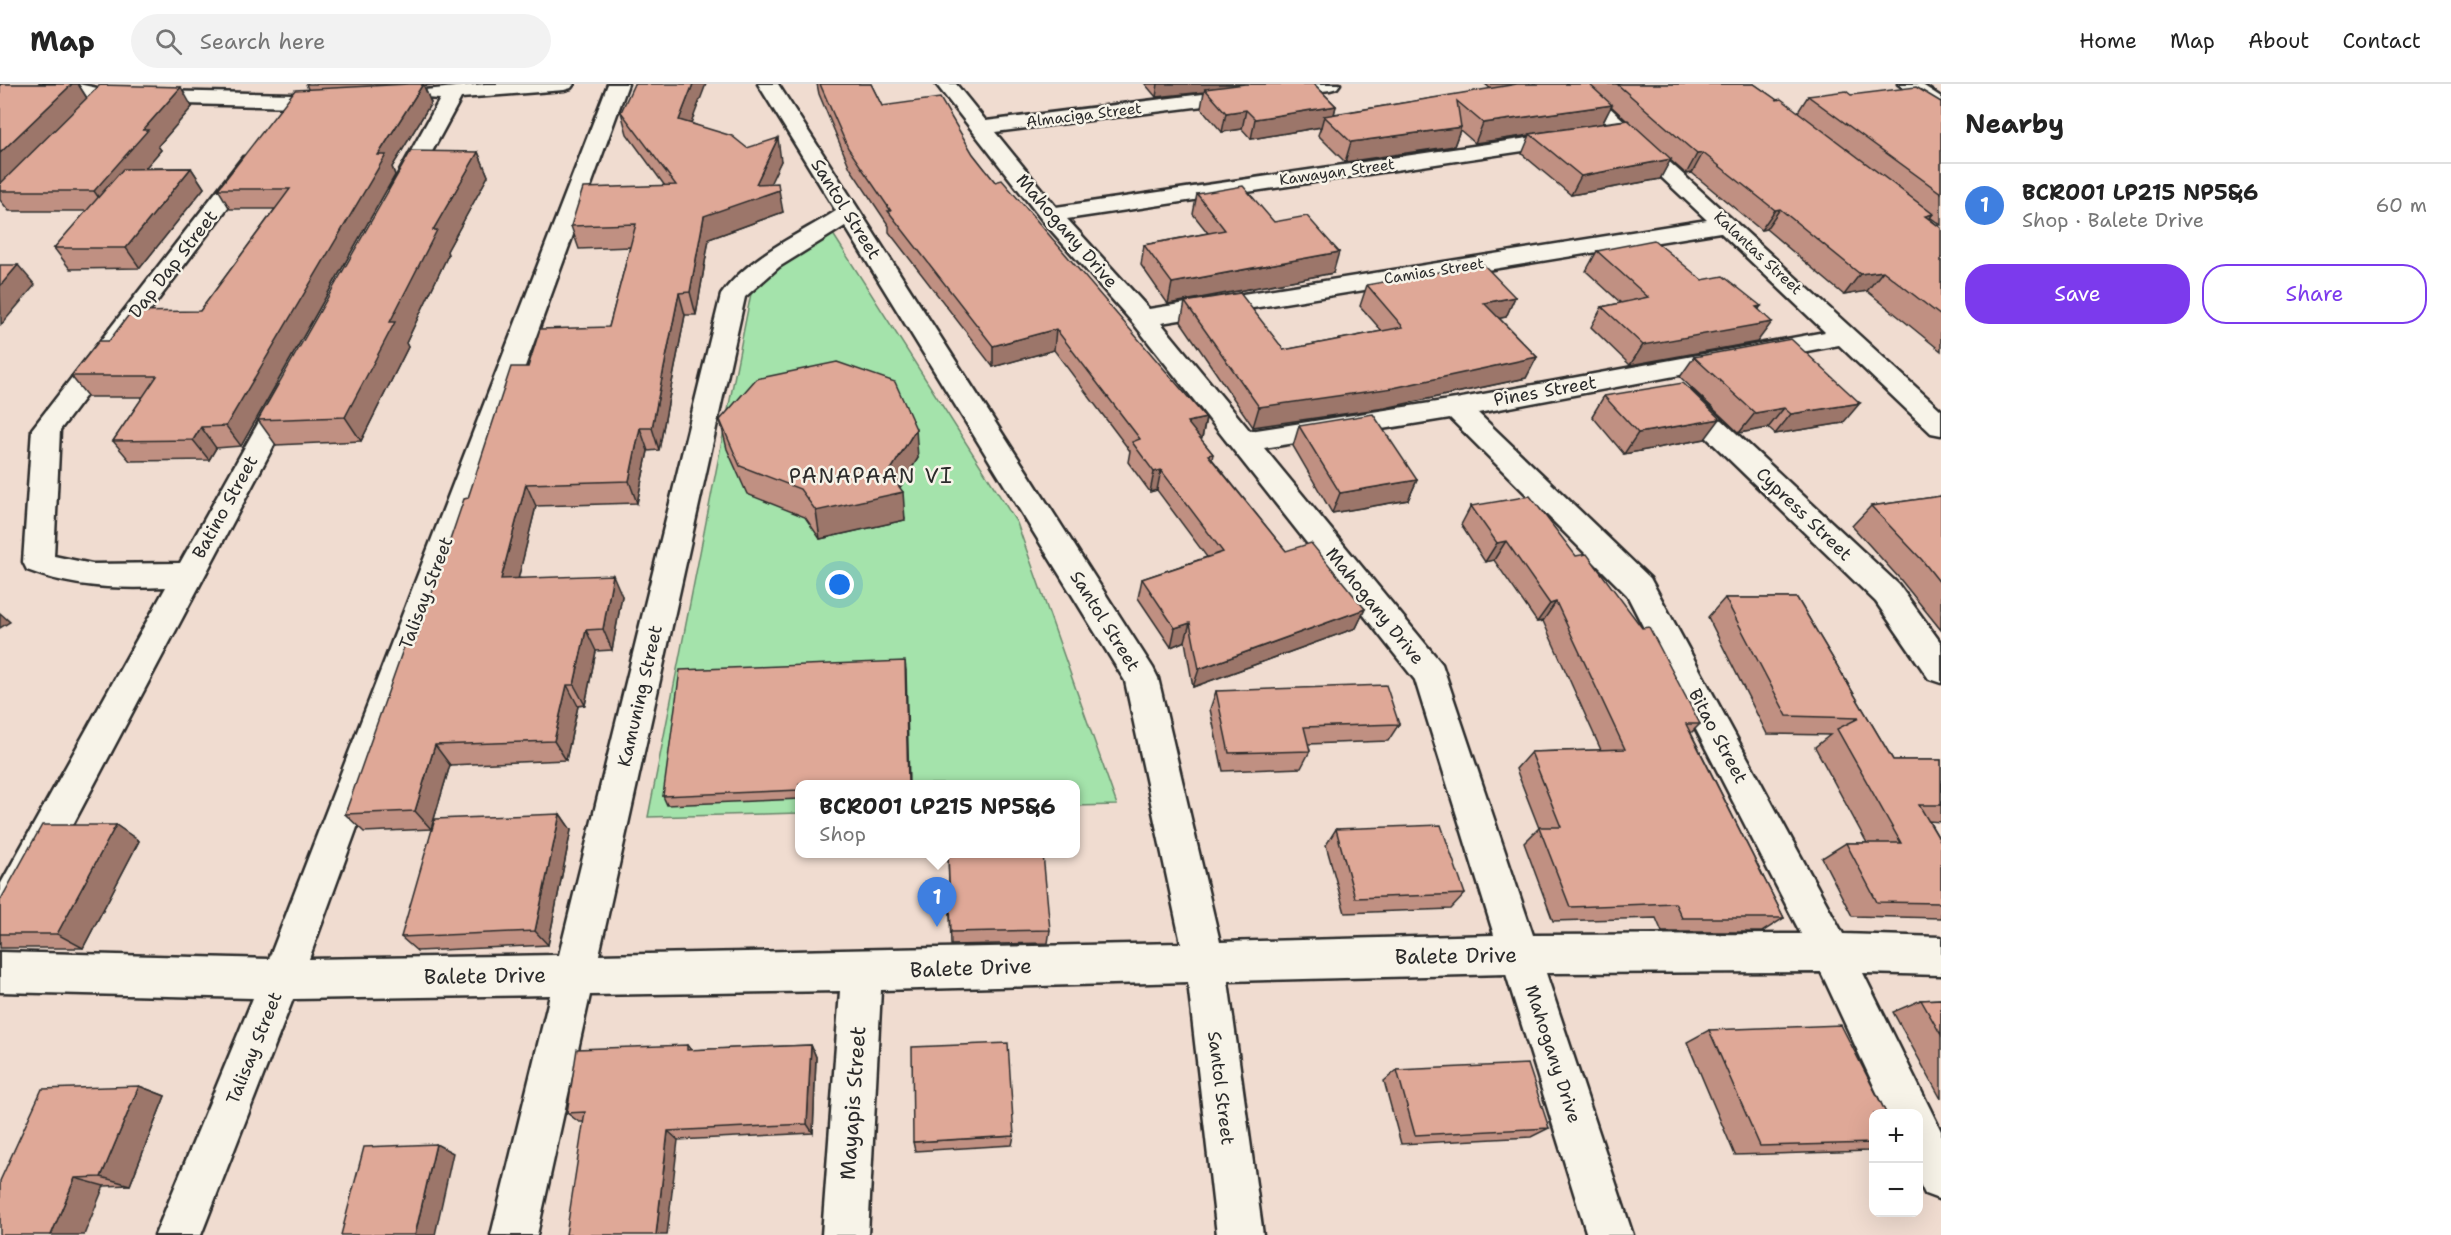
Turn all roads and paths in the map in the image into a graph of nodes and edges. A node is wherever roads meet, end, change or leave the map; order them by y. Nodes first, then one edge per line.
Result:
1 (50, 84) edge
2 (564, 84) edge
3 (618, 84) edge
4 (768, 84) edge
5 (946, 84) edge
6 (1330, 84) edge
7 (1572, 84) edge
8 (1908, 84) edge
9 (454, 93) junction
10 (418, 95) edge
11 (107, 96) junction
12 (346, 99) edge
13 (298, 101) junction
14 (1941, 106) edge
15 (91, 112) edge
16 (981, 128) junction
17 (1624, 130) junction
18 (390, 209) edge
19 (849, 213) junction
20 (1050, 215) junction
21 (1725, 224) junction
22 (1143, 318) junction
23 (1846, 336) junction
24 (303, 366) edge
25 (1654, 371) junction
26 (1456, 408) junction
27 (1941, 426) edge
28 (1243, 442) junction
29 (187, 575) junction
30 (1941, 669) edge
31 (0, 923) edge
32 (1832, 952) junction
33 (1521, 954) junction
34 (1941, 956) edge
35 (1205, 962) junction
36 (862, 971) junction
37 (0, 972) edge
38 (575, 974) junction
39 (281, 980) junction
40 (1908, 1109) edge
41 (1923, 1141) edge
42 (1941, 1178) edge
43 (178, 1235) edge
44 (514, 1235) edge
45 (845, 1235) edge
46 (1240, 1235) edge
47 (1610, 1235) edge

1 - 11 street
2 - 9 street
3 - 39 street, Talisay Street
4 - 19 street, Santol Street
5 - 16 street, Mahogany Drive
6 - 16 street, Almaciga Street
7 - 17 street, Kalantas Street
8 - 14 street
9 - 10 street
9 - 18 street
11 - 13 street
11 - 15 street
12 - 13 street
13 - 29 street, Dap Dap Street
16 - 20 street, Mahogany Drive
17 - 20 street, Kawayan Street
17 - 21 street, Kalantas Street
19 - 35 street, Santol Street
19 - 38 street, Kamuning Street
20 - 22 street, Mahogany Drive
21 - 22 street, Camias Street
21 - 23 street, Kalantas Street
22 - 28 street, Mahogany Drive
23 - 25 street, Pines Street
23 - 27 street, Kalantas Street
24 - 29 street, Batino Street
25 - 26 street, Pines Street
25 - 30 street, Cypress Street
26 - 28 street, Pines Street
26 - 32 street, Bitao Street
28 - 33 street, Mahogany Drive
29 - 31 street, Batino Street
32 - 33 street, Balete Drive
32 - 34 street, Balete Drive
32 - 40 street, Bitao Street
33 - 35 street, Balete Drive
33 - 47 street, Mahogany Drive
35 - 36 street, Balete Drive
35 - 46 street, Santol Street
36 - 38 street, Balete Drive
36 - 45 street, Mayapis Street
37 - 39 street, Balete Drive
38 - 39 street, Balete Drive
38 - 44 street, Kamuning Street
39 - 43 street, Talisay Street
41 - 42 street

